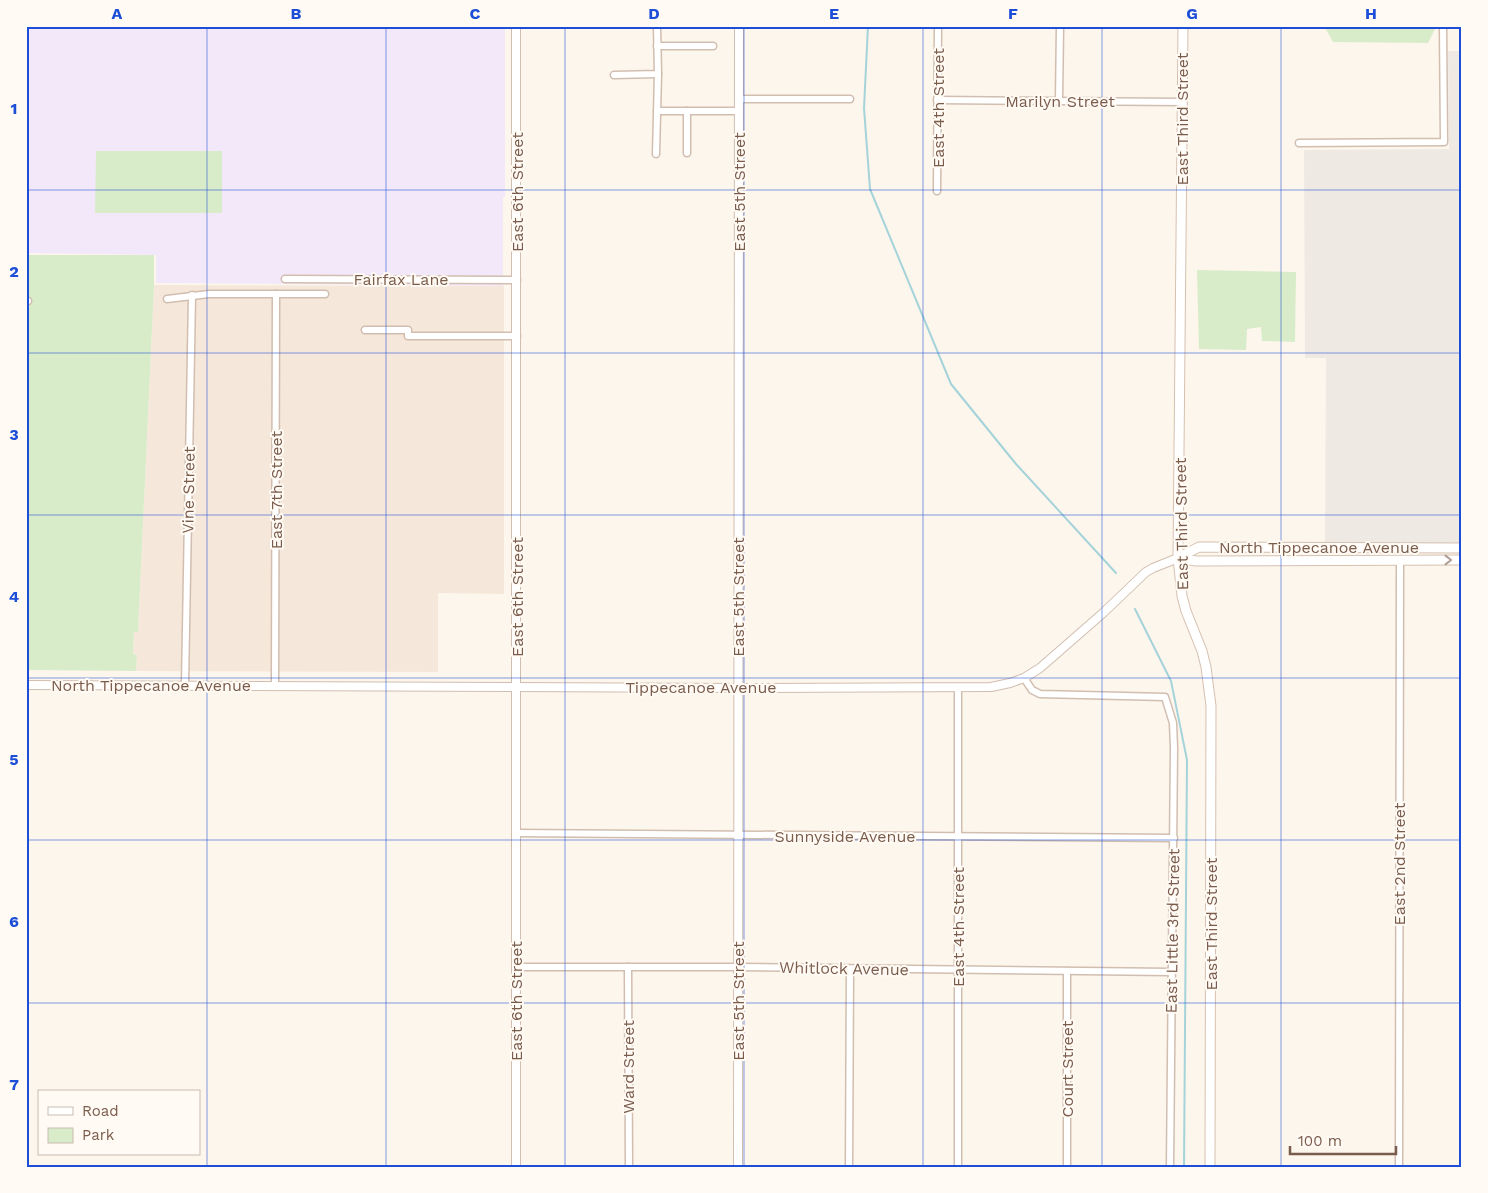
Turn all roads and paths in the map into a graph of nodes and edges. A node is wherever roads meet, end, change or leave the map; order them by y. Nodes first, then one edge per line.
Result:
1 (516, 26) edge
2 (657, 26) edge
3 (739, 26) edge
4 (938, 26) edge
5 (1060, 26) edge
6 (1183, 26) edge
7 (1443, 26) edge
8 (658, 46) junction
9 (713, 46) dead end
10 (658, 74) junction
11 (614, 75) dead end
12 (739, 99) junction
13 (850, 99) dead end
14 (937, 100) junction
15 (1060, 101) junction
16 (1182, 102) junction
17 (657, 111) junction
18 (688, 111) junction
19 (739, 111) junction
20 (1298, 143) dead end
21 (688, 153) dead end
22 (656, 154) dead end
23 (937, 191) dead end
24 (285, 279) dead end
25 (517, 280) junction
26 (276, 294) junction
27 (325, 294) dead end
28 (192, 295) junction
29 (167, 298) dead end
30 (365, 330) dead end
31 (517, 336) junction
32 (1399, 547) junction
33 (1462, 548) edge
34 (1178, 558) junction
35 (1400, 560) junction
36 (1462, 560) edge
37 (1103, 613) joint
38 (1024, 678) junction
39 (26, 685) edge
40 (185, 685) junction
41 (275, 686) junction
42 (517, 686) junction
43 (738, 688) junction
44 (958, 688) junction
45 (516, 833) junction
46 (738, 835) junction
47 (958, 837) junction
48 (1174, 838) junction
49 (516, 967) junction
50 (738, 967) junction
51 (628, 968) junction
52 (850, 968) junction
53 (958, 970) junction
54 (1067, 971) junction
55 (1171, 972) junction
56 (516, 1167) edge
57 (629, 1167) edge
58 (738, 1167) edge
59 (849, 1167) edge
60 (958, 1167) edge
61 (1067, 1167) edge
62 (1170, 1167) edge
63 (1210, 1167) edge
64 (1399, 1167) edge

1 - 25 street, East 6th Street
2 - 8 street
3 - 12 street, East 5th Street
4 - 14 street, East 4th Street
5 - 15 street
6 - 16 main road, East Third Street
7 - 20 street
8 - 9 street
8 - 10 street
10 - 11 street
10 - 17 street
12 - 13 street
12 - 19 street, East 5th Street
14 - 15 street, Marilyn Street
14 - 23 street, East 4th Street
15 - 16 street, Marilyn Street
16 - 34 main road, East Third Street
17 - 18 street
17 - 22 street
18 - 19 street
18 - 21 street
19 - 43 street, East 5th Street
24 - 25 street, Fairfax Lane
25 - 31 street, East 6th Street
26 - 27 street
26 - 28 street
26 - 41 street, East 7th Street
28 - 29 street
28 - 40 street, Vine Street
30 - 31 street
31 - 42 street, East 6th Street
32 - 33 main road, North Tippecanoe Avenue
32 - 34 main road, North Tippecanoe Avenue
32 - 35 main road
34 - 35 main road, North Tippecanoe Avenue
34 - 37 street, North Tippecanoe Avenue
34 - 63 main road, East Third Street
35 -> 36 main road, North Tippecanoe Avenue
35 - 64 street, East 2nd Street
37 - 38 street, Tippecanoe Avenue
38 - 44 street, Tippecanoe Avenue
38 - 48 street, East Little 3rd Street
39 - 40 street, North Tippecanoe Avenue
40 - 41 street, North Tippecanoe Avenue
41 - 42 street, Tippecanoe Avenue
42 - 43 street, Tippecanoe Avenue
42 - 45 street, East 6th Street
43 - 44 street, Tippecanoe Avenue
43 - 46 street, East 5th Street
44 - 47 street, East 4th Street
45 - 46 street, Sunnyside Avenue
45 - 49 street, East 6th Street
46 - 47 street, Sunnyside Avenue
46 - 50 street, East 5th Street
47 - 48 street, Sunnyside Avenue
47 - 53 street, East 4th Street
48 - 55 street, East Little 3rd Street
49 - 51 street, Whitlock Avenue
49 - 56 street, East 6th Street
50 - 51 street, Whitlock Avenue
50 - 52 street, Whitlock Avenue
50 - 58 street, East 5th Street
51 - 57 street, Ward Street
52 - 53 street, Whitlock Avenue
52 - 59 street
53 - 54 street, Whitlock Avenue
53 - 60 street, East 4th Street
54 - 55 street, Whitlock Avenue
54 - 61 street, Court Street
55 - 62 street, East Little 3rd Street

